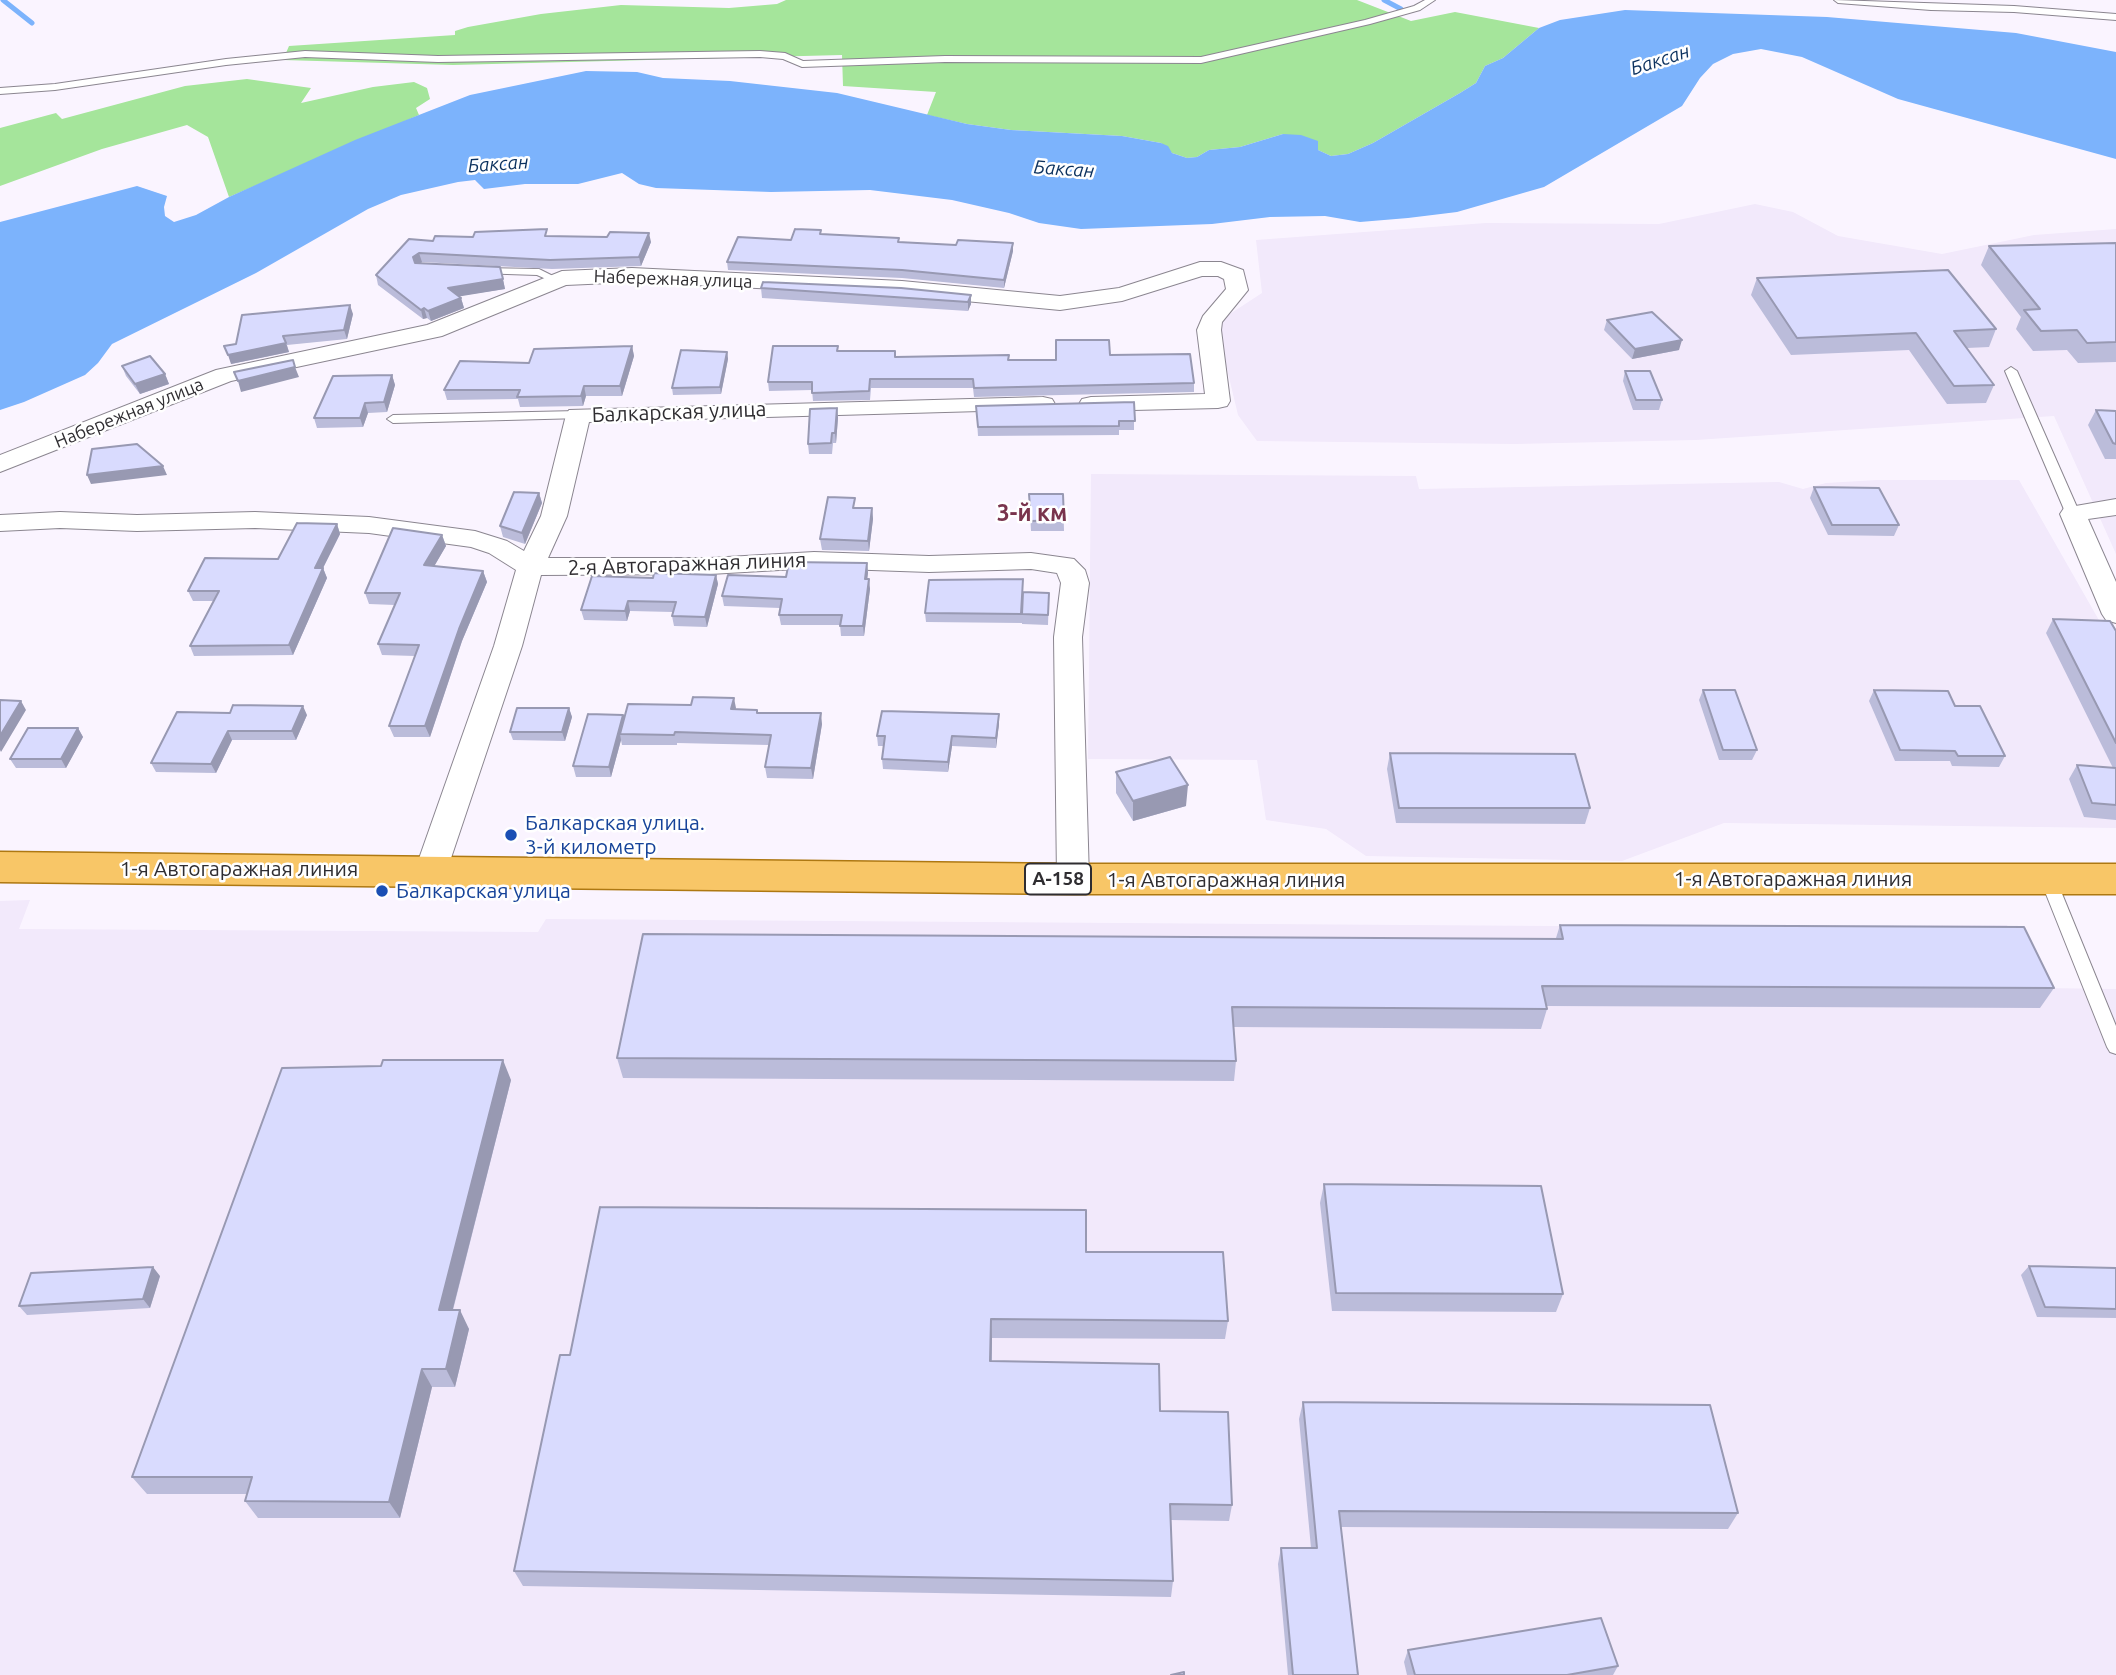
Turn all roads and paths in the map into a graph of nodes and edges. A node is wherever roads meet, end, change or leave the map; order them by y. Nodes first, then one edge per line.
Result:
1 (1432, 0) edge
2 (1838, 0) edge
3 (2116, 17) edge
4 (0, 91) edge
5 (466, 271) edge
6 (555, 280) junction
7 (2011, 371) dead end
8 (1218, 401) joint
9 (578, 415) junction
10 (393, 419) dead end
11 (0, 464) edge
12 (2116, 506) edge
13 (2073, 514) junction
14 (0, 523) edge
15 (530, 567) junction
16 (2116, 614) edge
17 (0, 867) edge
18 (430, 870) junction
19 (1073, 879) junction
20 (2048, 879) junction
21 (2116, 879) edge
22 (2116, 1047) edge

1 - 4 lane
2 - 3 lane
5 - 6 lane
6 - 8 street, Набережная улица
6 - 11 street, Набережная улица
7 - 13 lane
8 - 9 street, Балкарская улица
9 - 10 lane
9 - 15 street, Балкарская улица
12 - 13 street
13 - 16 street
14 - 15 street
15 - 18 street, Балкарская улица
15 - 19 street, 2-я Автогаражная линия
17 - 18 main road, 1-я Автогаражная линия / А-158
18 - 19 main road, 1-я Автогаражная линия / А-158
19 - 20 main road, 1-я Автогаражная линия / А-158
20 - 21 main road, 1-я Автогаражная линия / А-158
20 - 22 lane

